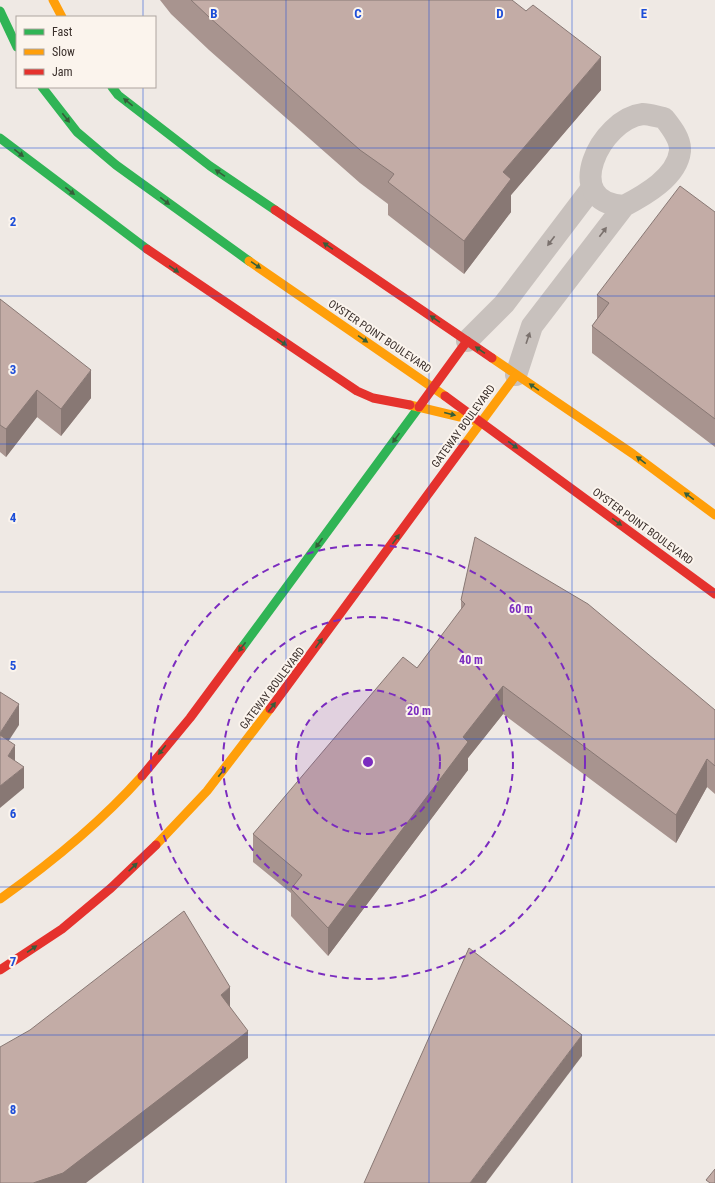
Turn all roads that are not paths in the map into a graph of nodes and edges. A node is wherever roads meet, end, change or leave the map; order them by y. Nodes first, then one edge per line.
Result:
1 (53, 0) edge
2 (0, 11) edge
3 (61, 16) edge
4 (16, 44) edge
5 (43, 88) edge
6 (113, 88) edge
7 (0, 138) edge
8 (592, 188) junction
9 (624, 206) junction
10 (468, 341) junction
11 (516, 375) junction
12 (434, 387) junction
13 (419, 407) junction
14 (481, 422) junction
15 (715, 515) edge
16 (715, 594) edge
17 (0, 899) edge
18 (0, 970) edge

1 - 3 main road
2 - 4 main road
5 -> 12 main road, OYSTER POINT BOULEVARD
10 -> 6 main road
7 -> 13 main road
8 - 9 street
8 - 9 street
8 -> 10 street
11 -> 9 street
11 -> 10 main road
10 - 12 main road
11 - 14 main road, GATEWAY BOULEVARD
15 -> 11 main road
12 - 13 main road
12 - 14 main road, OYSTER POINT BOULEVARD
13 -> 14 main road
13 -> 17 main road
14 -> 16 main road, OYSTER POINT BOULEVARD
18 -> 14 main road, GATEWAY BOULEVARD

